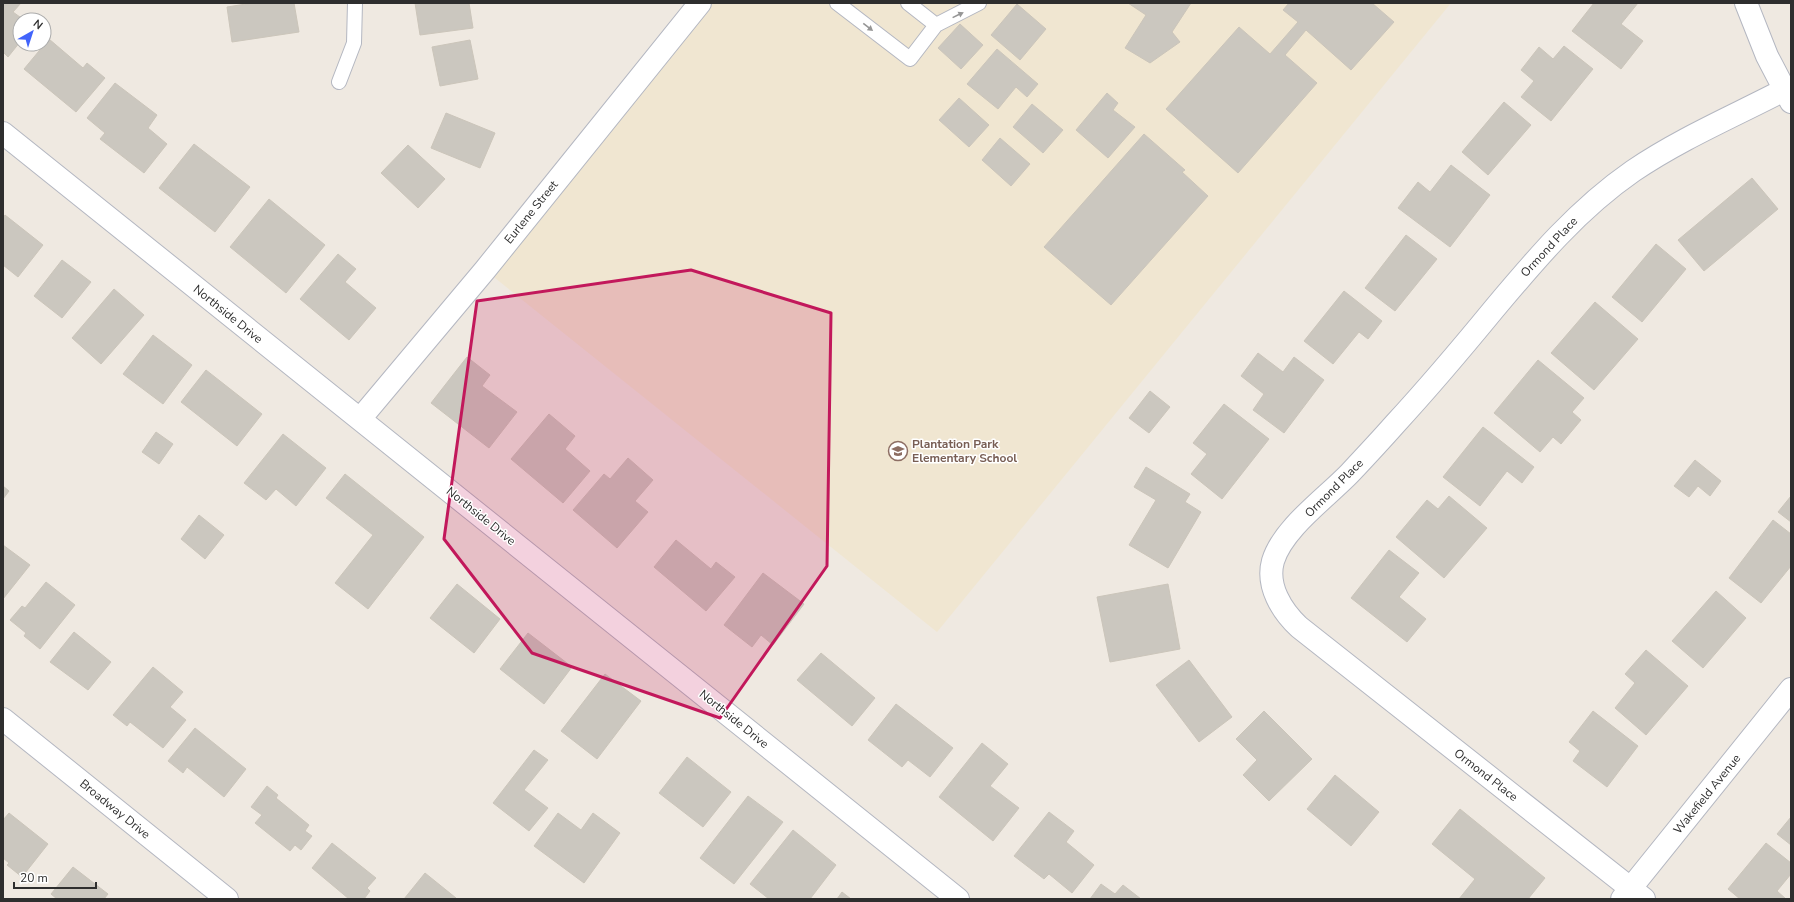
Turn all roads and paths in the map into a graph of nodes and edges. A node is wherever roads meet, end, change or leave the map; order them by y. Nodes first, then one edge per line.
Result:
1 (355, 3) edge
2 (700, 3) edge
3 (837, 3) edge
4 (908, 3) edge
5 (979, 3) edge
6 (1746, 3) edge
7 (936, 25) junction
8 (339, 82) dead end
9 (1788, 96) edge
10 (3, 133) edge
11 (360, 419) junction
12 (1791, 689) edge
13 (3, 718) edge
14 (1632, 896) edge
15 (227, 899) edge
16 (958, 899) edge

1 - 8 lane
2 - 11 street, Eurlene Street
3 -> 7 lane
4 - 7 lane
7 -> 5 lane
6 - 9 street
9 - 14 street, Ormond Place
10 - 11 street, Northside Drive
11 - 16 street, Northside Drive
12 - 14 street, Wakefield Avenue
13 - 15 street, Broadway Drive

